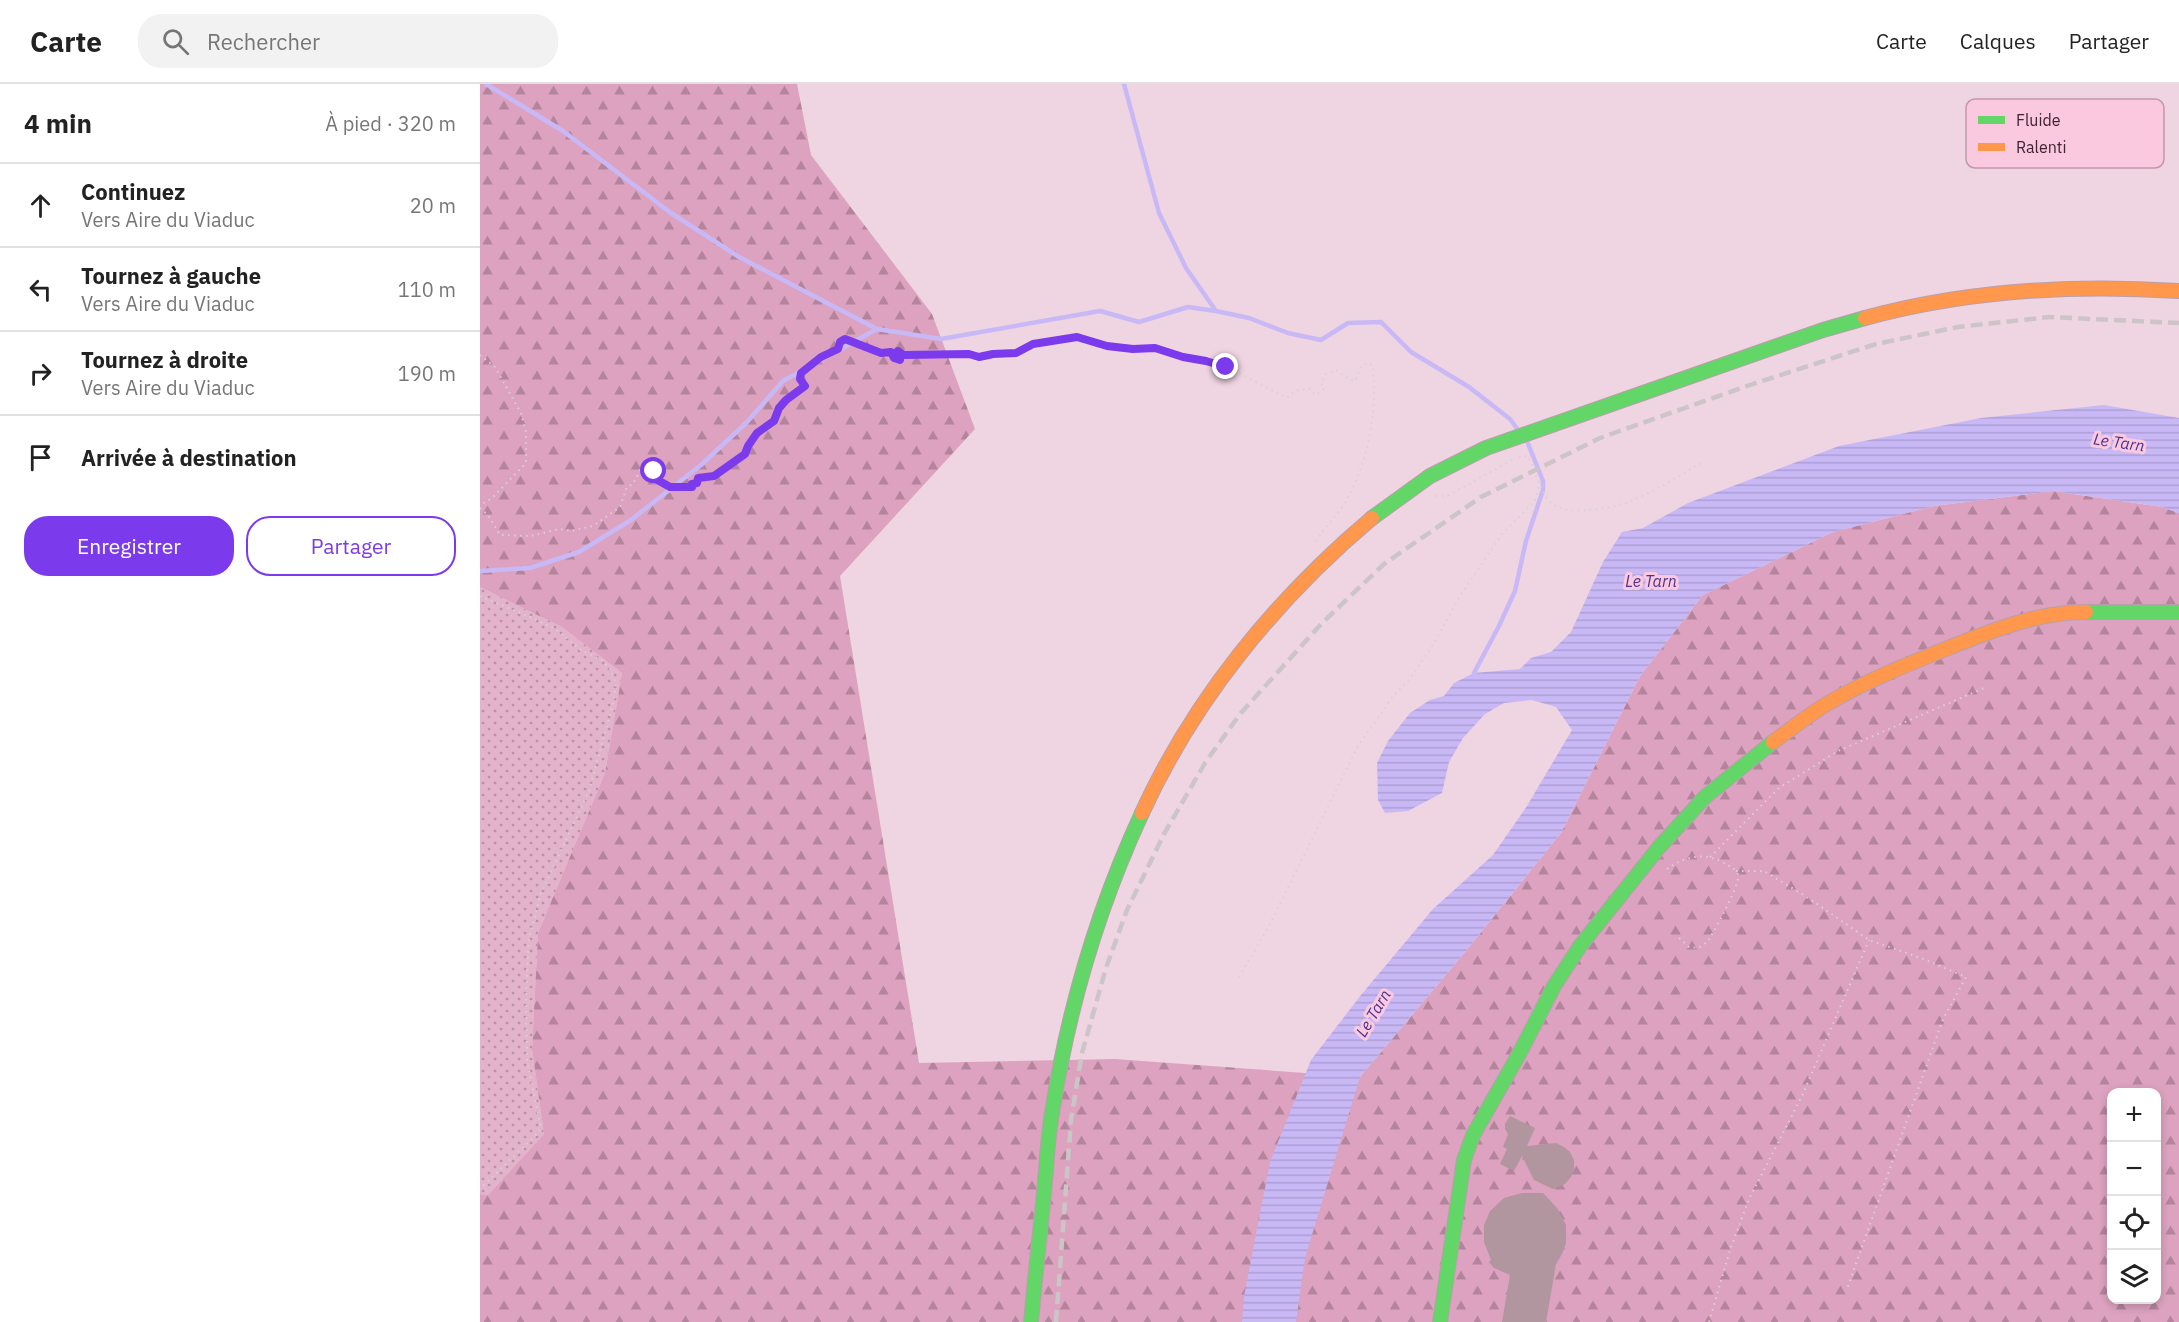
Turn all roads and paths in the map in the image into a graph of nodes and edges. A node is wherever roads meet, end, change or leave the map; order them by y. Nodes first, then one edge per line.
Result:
1 (2179, 291) edge
2 (480, 355) edge
3 (1702, 462) dead end
4 (1540, 481) junction
5 (1436, 496) dead end
6 (480, 507) edge
7 (1313, 545) dead end
8 (480, 596) edge
9 (2179, 612) edge
10 (1984, 688) dead end
11 (1710, 857) junction
12 (1736, 871) junction
13 (1661, 877) dead end
14 (1677, 936) dead end
15 (1869, 940) junction
16 (1239, 977) dead end
17 (480, 1189) edge
18 (1847, 1289) dead end
19 (1031, 1322) edge
20 (1440, 1322) edge
21 (1709, 1322) edge

1 - 19 main road
2 - 6 path
3 - 4 path
4 - 5 path
4 - 16 path
6 - 7 path
8 - 17 path
9 - 20 main road
10 - 11 path
11 - 12 path
11 - 13 path
12 - 14 path
12 - 15 path
15 - 18 path
15 - 21 path

